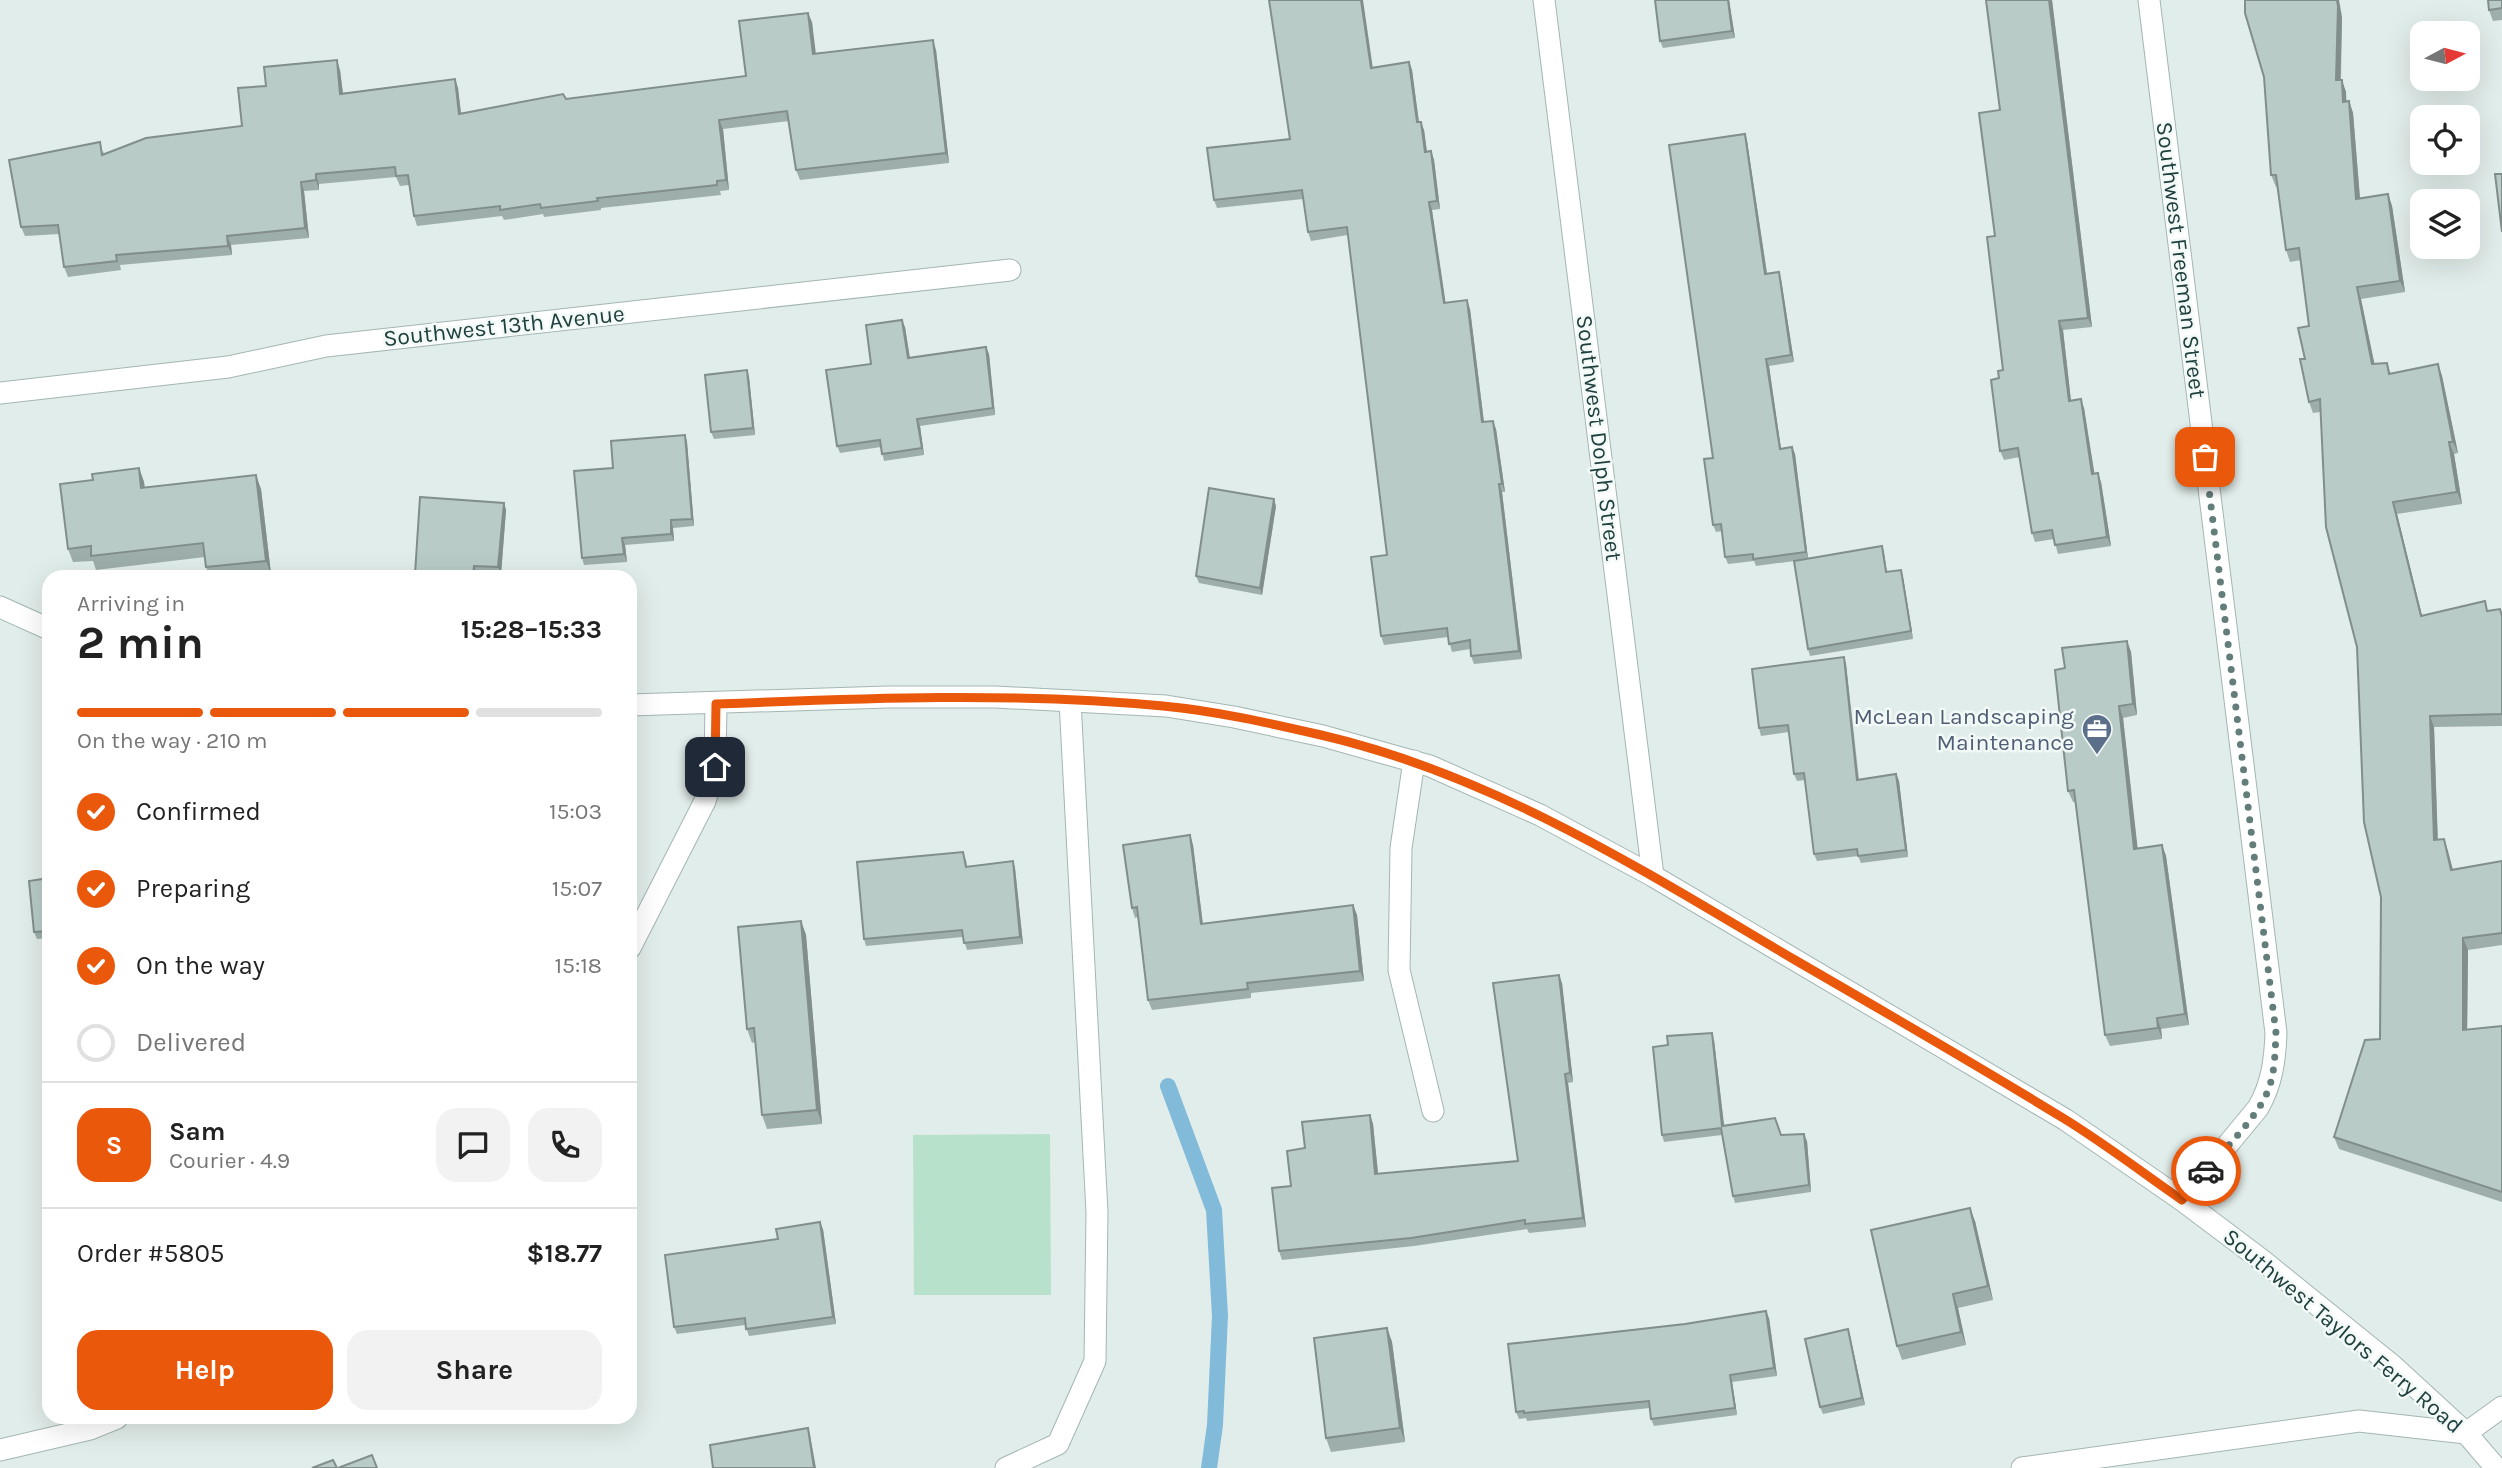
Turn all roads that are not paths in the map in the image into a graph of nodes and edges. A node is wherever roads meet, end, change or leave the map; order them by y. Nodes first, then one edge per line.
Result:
1 (1544, 0) edge
2 (2149, 0) edge
3 (1010, 270) dead end
4 (0, 393) edge
5 (0, 607) edge
6 (42, 626) edge
7 (1070, 701) junction
8 (716, 704) junction
9 (637, 705) edge
10 (1414, 761) junction
11 (1653, 876) junction
12 (637, 934) edge
13 (1433, 1111) dead end
14 (2182, 1200) junction
15 (2502, 1407) edge
16 (102, 1424) edge
17 (2466, 1433) junction
18 (0, 1450) edge
19 (1006, 1468) edge
20 (2022, 1468) edge
21 (2496, 1468) edge

1 - 11 street, Southwest Dolph Street
2 - 14 street, Southwest Freeman Street
3 - 4 street, Southwest 13th Avenue
5 - 6 street
7 - 8 street, Southwest Taylors Ferry Road
7 - 10 street, Southwest Taylors Ferry Road
7 - 19 street
8 - 9 street, Southwest Taylors Ferry Road
8 - 12 street
10 - 11 street, Southwest Taylors Ferry Road
10 - 13 street
11 - 14 street, Southwest Taylors Ferry Road
14 - 17 street, Southwest Taylors Ferry Road
15 - 17 street
16 - 18 street
17 - 20 street
17 - 21 street, Southwest Taylors Ferry Road

